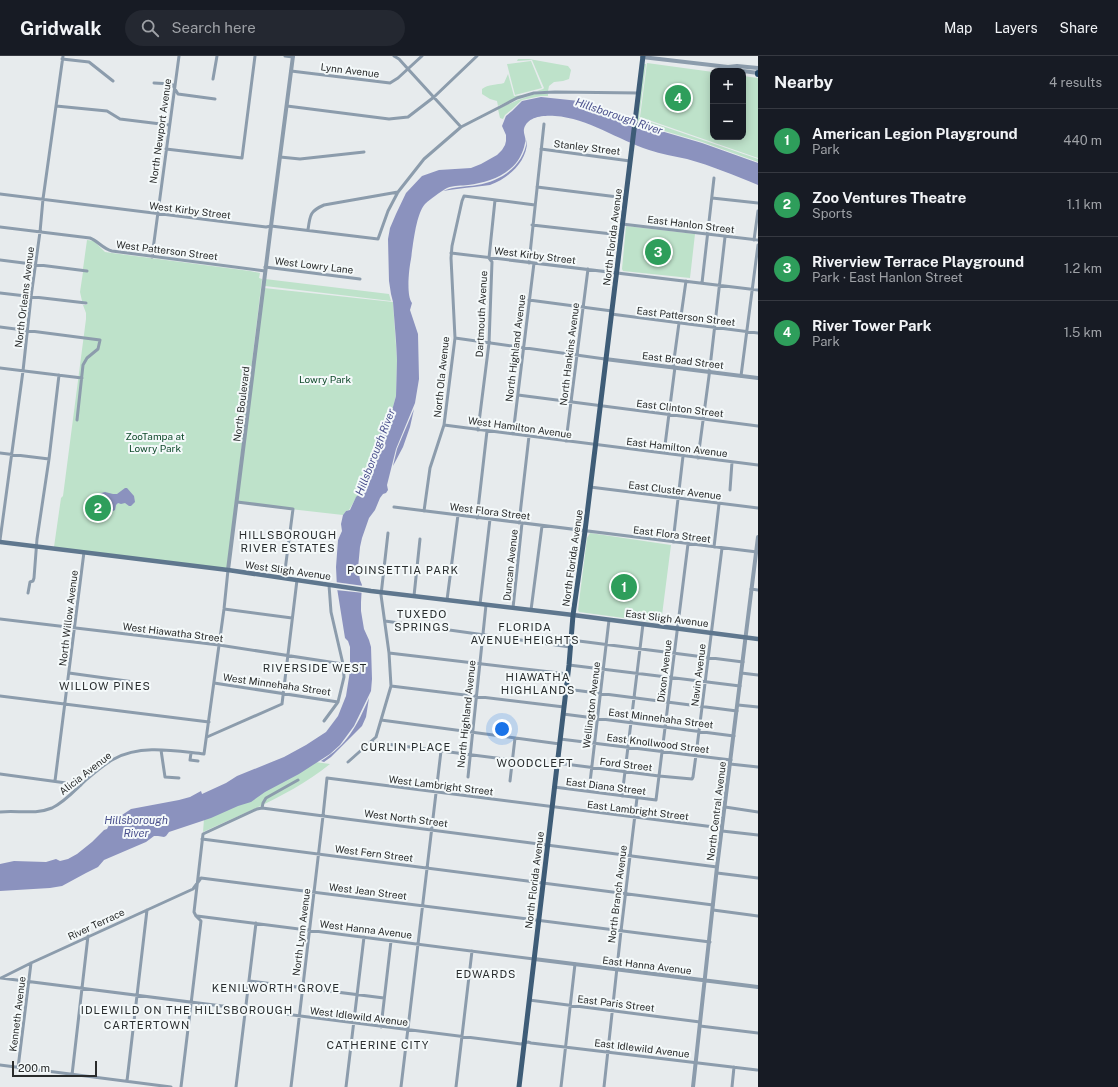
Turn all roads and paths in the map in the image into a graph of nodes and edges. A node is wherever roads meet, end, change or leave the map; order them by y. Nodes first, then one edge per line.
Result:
1 (179, 56) edge
2 (217, 56) edge
3 (255, 56) edge
4 (285, 56) edge
5 (293, 56) edge
6 (394, 56) edge
7 (422, 56) edge
8 (477, 56) edge
9 (62, 57) edge
10 (643, 57) edge
11 (408, 68) junction
12 (728, 68) joint
13 (758, 68) edge
14 (291, 71) junction
15 (746, 72) edge
16 (758, 74) edge
17 (213, 79) dead end
18 (113, 81) dead end
19 (154, 82) dead end
20 (174, 87) junction
21 (638, 93) junction
22 (434, 97) junction
23 (215, 99) dead end
24 (56, 106) junction
25 (286, 106) junction
26 (544, 124) dead end
27 (169, 125) junction
28 (461, 127) junction
29 (166, 149) junction
30 (541, 149) junction
31 (364, 152) dead end
32 (280, 157) junction
33 (630, 161) junction
34 (714, 178) dead end
35 (537, 187) junction
36 (398, 192) junction
37 (0, 194) edge
38 (626, 198) junction
39 (712, 198) junction
40 (43, 199) junction
41 (495, 200) junction
42 (758, 203) edge
43 (535, 205) junction
44 (758, 211) edge
45 (157, 214) junction
46 (622, 224) junction
47 (532, 225) junction
48 (270, 226) junction
49 (0, 227) edge
50 (308, 230) junction
51 (40, 232) junction
52 (621, 235) junction
53 (708, 235) junction
54 (725, 237) junction
55 (756, 240) edge
56 (758, 245) edge
57 (451, 253) junction
58 (152, 257) junction
59 (489, 258) junction
60 (0, 260) edge
61 (529, 263) junction
62 (534, 263) junction
63 (35, 265) junction
64 (265, 269) junction
65 (588, 269) junction
66 (87, 271) dead end
67 (616, 273) junction
68 (360, 279) dead end
69 (686, 281) junction
70 (702, 283) junction
71 (720, 285) junction
72 (752, 290) junction
73 (758, 290) edge
74 (0, 293) edge
75 (31, 297) junction
76 (529, 300) junction
77 (86, 304) dead end
78 (583, 307) junction
79 (611, 312) junction
80 (679, 323) junction
81 (0, 327) edge
82 (714, 327) junction
83 (27, 331) junction
84 (746, 332) junction
85 (758, 333) edge
86 (455, 338) junction
87 (489, 343) junction
88 (524, 348) junction
89 (577, 355) junction
90 (606, 359) junction
91 (674, 367) junction
92 (0, 368) edge
93 (23, 371) junction
94 (709, 372) junction
95 (59, 376) junction
96 (741, 376) junction
97 (82, 378) junction
98 (758, 378) edge
99 (518, 395) junction
100 (571, 402) junction
101 (600, 406) junction
102 (669, 414) junction
103 (703, 419) junction
104 (77, 420) dead end
105 (444, 425) junction
106 (758, 426) edge
107 (478, 430) junction
108 (487, 431) junction
109 (513, 434) junction
110 (529, 436) junction
111 (566, 441) junction
112 (595, 445) junction
113 (0, 453) edge
114 (664, 453) junction
115 (11, 454) junction
116 (683, 456) junction
117 (698, 458) junction
118 (49, 459) junction
119 (732, 462) junction
120 (758, 465) edge
121 (590, 487) junction
122 (730, 490) dead end
123 (678, 498) junction
124 (237, 502) junction
125 (719, 504) junction
126 (394, 507) dead end
127 (758, 508) edge
128 (424, 511) junction
129 (458, 515) junction
130 (477, 518) junction
131 (490, 519) junction
132 (520, 523) junction
133 (542, 526) junction
134 (585, 531) junction
135 (388, 533) dead end
136 (758, 537) edge
137 (420, 539) dead end
138 (0, 541) edge
139 (673, 542) junction
140 (688, 544) junction
141 (37, 547) junction
142 (714, 547) junction
143 (722, 548) junction
144 (84, 552) junction
145 (757, 552) edge
146 (228, 570) junction
147 (284, 578) junction
148 (297, 580) junction
149 (330, 585) junction
150 (751, 589) junction
151 (758, 590) edge
152 (381, 592) junction
153 (28, 593) dead end
154 (414, 596) junction
155 (447, 600) junction
156 (480, 604) junction
157 (486, 605) junction
158 (224, 608) junction
159 (513, 608) junction
160 (531, 610) junction
161 (573, 615) junction
162 (292, 618) junction
163 (0, 619) edge
164 (610, 620) junction
165 (385, 621) junction
166 (643, 624) junction
167 (74, 628) junction
168 (677, 629) junction
169 (711, 633) junction
170 (483, 635) junction
171 (746, 637) junction
172 (758, 639) edge
173 (571, 640) junction
174 (607, 644) junction
175 (219, 645) junction
176 (570, 647) junction
177 (640, 648) junction
178 (389, 653) junction
179 (674, 653) junction
180 (288, 656) junction
181 (708, 657) junction
182 (743, 662) junction
183 (343, 664) junction
184 (480, 664) junction
185 (569, 665) junction
186 (604, 669) junction
187 (637, 673) junction
188 (742, 673) junction
189 (69, 674) junction
190 (568, 674) junction
191 (758, 675) edge
192 (671, 678) junction
193 (134, 682) dead end
194 (705, 682) junction
195 (214, 683) junction
196 (392, 686) junction
197 (740, 686) junction
198 (566, 689) junction
199 (283, 694) junction
200 (601, 694) junction
201 (0, 696) edge
202 (476, 696) junction
203 (634, 698) junction
204 (338, 702) junction
205 (668, 702) junction
206 (64, 704) junction
207 (738, 705) junction
208 (702, 706) junction
209 (564, 707) junction
210 (758, 707) edge
211 (737, 711) junction
212 (563, 714) junction
213 (598, 718) junction
214 (381, 720) junction
215 (324, 721) dead end
216 (209, 722) junction
217 (632, 723) junction
218 (665, 727) junction
219 (699, 731) junction
220 (472, 733) junction
221 (734, 736) junction
222 (207, 737) junction
223 (515, 738) junction
224 (560, 741) junction
225 (371, 742) junction
226 (595, 743) junction
227 (628, 747) junction
228 (161, 750) junction
229 (441, 751) junction
230 (662, 751) junction
231 (190, 754) junction
232 (204, 754) joint
233 (469, 755) junction
234 (696, 756) junction
235 (512, 760) junction
236 (198, 761) dead end
237 (348, 762) dead end
238 (731, 762) junction
239 (557, 763) junction
240 (758, 767) edge
241 (592, 768) junction
242 (626, 772) junction
243 (0, 774) edge
244 (659, 776) junction
245 (468, 777) dead end
246 (179, 778) dead end
247 (327, 778) joint
248 (692, 779) joint
249 (298, 780) dead end
250 (55, 781) junction
251 (510, 781) dead end
252 (81, 785) junction
253 (554, 787) junction
254 (589, 791) junction
255 (436, 793) junction
256 (622, 796) junction
257 (637, 798) junction
258 (656, 800) joint
259 (552, 807) junction
260 (725, 807) junction
261 (262, 808) junction
262 (0, 812) edge
263 (758, 812) edge
264 (324, 816) junction
265 (634, 817) junction
266 (432, 830) junction
267 (722, 830) junction
268 (758, 835) edge
269 (202, 839) junction
270 (548, 845) junction
271 (319, 854) junction
272 (630, 855) junction
273 (717, 867) junction
274 (427, 868) junction
275 (717, 873) junction
276 (758, 878) edge
277 (197, 883) junction
278 (543, 883) junction
279 (314, 892) junction
280 (625, 893) junction
281 (713, 905) junction
282 (423, 906) junction
283 (147, 910) junction
284 (713, 910) junction
285 (196, 916) junction
286 (758, 916) edge
287 (539, 920) junction
288 (256, 923) junction
289 (310, 930) junction
290 (620, 931) junction
291 (88, 936) junction
292 (364, 937) junction
293 (391, 941) junction
294 (710, 942) junction
295 (418, 944) junction
296 (472, 951) junction
297 (534, 959) junction
298 (31, 963) junction
299 (575, 964) junction
300 (617, 969) junction
301 (1, 978) joint
302 (705, 980) junction
303 (249, 981) junction
304 (28, 982) junction
305 (303, 987) junction
306 (758, 987) edge
307 (83, 989) junction
308 (357, 994) junction
309 (137, 996) junction
310 (384, 998) junction
311 (529, 1000) junction
312 (191, 1002) junction
313 (570, 1005) junction
314 (246, 1009) junction
315 (612, 1010) junction
316 (300, 1016) junction
317 (354, 1023) junction
318 (700, 1024) junction
319 (381, 1027) junction
320 (408, 1030) junction
321 (758, 1033) edge
322 (462, 1037) junction
323 (525, 1044) junction
324 (566, 1046) junction
325 (608, 1052) junction
326 (695, 1063) junction
327 (0, 1065) edge
328 (734, 1067) junction
329 (18, 1068) junction
330 (757, 1070) edge
331 (72, 1075) junction
332 (127, 1081) junction
333 (171, 1087) edge
334 (181, 1087) edge
335 (236, 1087) edge
336 (291, 1087) edge
337 (346, 1087) edge
338 (401, 1087) edge
339 (456, 1087) edge
340 (519, 1087) edge
341 (561, 1087) edge
342 (604, 1087) edge
343 (693, 1087) edge
344 (732, 1087) edge

1 - 20 street, North Newport Avenue
2 - 17 street
3 - 29 street
4 - 5 street
5 - 14 street, North Boulevard
6 - 11 street
7 - 11 street, Lynn Avenue
8 - 22 street
9 - 18 street
9 - 24 street, North Orleans Avenue
10 - 12 street
10 - 21 main road, North Florida Avenue
11 - 14 street, Lynn Avenue
11 - 22 street
12 - 13 street
14 - 25 street, North Boulevard
15 - 16 street
19 - 20 street
20 - 23 street
20 - 27 street, North Newport Avenue
21 - 28 street
21 - 33 main road, North Florida Avenue
22 - 25 street
22 - 28 street
24 - 27 street
24 - 40 street, North Orleans Avenue
25 - 32 street, North Boulevard
26 - 30 street
27 - 29 street, North Newport Avenue
28 - 36 street
29 - 45 street, North Newport Avenue
30 - 33 street, Stanley Street
30 - 35 street
31 - 32 street
32 - 48 street, North Boulevard
33 - 38 main road, North Florida Avenue
34 - 39 street
35 - 38 street
35 - 43 street
36 - 50 street
36 - 50 street, West Kirby Street
37 - 40 street, West Kirby Street
38 - 46 main road, North Florida Avenue
39 - 42 street
39 - 53 street
40 - 45 street, West Kirby Street
40 - 51 street, North Orleans Avenue
41 - 43 street
41 - 57 street, North Ola Avenue
41 - 59 street, Dartmouth Avenue
43 - 47 street
44 - 55 street
45 - 48 street, West Kirby Street
45 - 58 street, North Newport Avenue
46 - 52 main road, North Florida Avenue
46 - 53 street, East Hanlon Street
47 - 52 street
47 - 61 street
48 - 50 street, West Kirby Street
48 - 64 street, North Boulevard
49 - 51 street, West Patterson Street
51 - 58 street, West Patterson Street
51 - 63 street, North Orleans Avenue
52 - 67 main road, North Florida Avenue
53 - 54 street, East Hanlon Street
53 - 70 street
54 - 55 street, East Hanlon Street
54 - 71 street
56 - 72 street
57 - 59 street, West Kirby Street
57 - 86 street, North Ola Avenue
58 - 64 street, West Patterson Street
59 - 61 street, West Kirby Street
59 - 87 street, Dartmouth Avenue
60 - 63 street
61 - 62 street, West Kirby Street
62 - 65 street, West Kirby Street
62 - 76 street, North Highland Avenue
63 - 66 street
63 - 75 street, North Orleans Avenue
64 - 68 street, West Lowry Lane
64 - 124 street, North Boulevard
65 - 67 street, West Kirby Street
65 - 78 street, North Hankins Avenue
67 - 69 street, West Kirby Street
67 - 79 main road, North Florida Avenue
69 - 70 street, West Kirby Street
69 - 80 street
70 - 71 street, West Kirby Street
71 - 72 street, West Kirby Street
71 - 82 street
72 - 73 street, West Kirby Street
72 - 84 street
74 - 75 street
75 - 77 street
75 - 83 street, North Orleans Avenue
76 - 78 street
76 - 88 street, North Highland Avenue
78 - 79 street
78 - 89 street, North Hankins Avenue
79 - 80 street, East Patterson Street
79 - 90 main road, North Florida Avenue
80 - 82 street, East Patterson Street
80 - 91 street
81 - 83 street
82 - 84 street, East Patterson Street
82 - 94 street
83 - 93 street, North Orleans Avenue
83 - 97 street
84 - 85 street, East Patterson Street
84 - 96 street
86 - 87 street
86 - 105 street, North Ola Avenue
87 - 88 street
87 - 107 street, Dartmouth Avenue
88 - 89 street
88 - 99 street, North Highland Avenue
89 - 90 street
89 - 100 street, North Hankins Avenue
90 - 91 street, East Broad Street
90 - 101 main road, North Florida Avenue
91 - 94 street, East Broad Street
91 - 102 street
92 - 93 street
93 - 95 street
93 - 115 street, North Orleans Avenue
94 - 96 street, East Broad Street
94 - 103 street
95 - 97 street
95 - 118 street
96 - 98 street, East Broad Street
97 - 104 street
99 - 100 street, East Clinton Street
99 - 109 street, North Highland Avenue
100 - 101 street, East Clinton Street
100 - 111 street, North Hankins Avenue
101 - 102 street, East Clinton Street
101 - 112 main road, North Florida Avenue
102 - 103 street, East Clinton Street
102 - 114 street
103 - 106 street, East Clinton Street
103 - 117 street
105 - 107 street, West Hamilton Avenue
105 - 128 street, North Ola Avenue
107 - 108 street, West Hamilton Avenue
108 - 109 street, West Hamilton Avenue
108 - 130 street
109 - 110 street, West Hamilton Avenue
110 - 111 street, West Hamilton Avenue
110 - 132 street, Duncan Avenue
111 - 112 street, West Hamilton Avenue
112 - 114 street, East Hamilton Avenue
112 - 121 main road, North Florida Avenue
113 - 115 street
114 - 116 street, East Hamilton Avenue
115 - 118 street
115 - 138 street, North Orleans Avenue
116 - 117 street, East Hamilton Avenue
116 - 123 street
117 - 119 street, East Hamilton Avenue
118 - 141 street
119 - 120 street, East Hamilton Avenue
119 - 122 street
121 - 123 street, East Cluster Avenue
121 - 134 main road, North Florida Avenue
123 - 125 street, East Cluster Avenue
123 - 139 street
124 - 146 street, North Boulevard
124 - 147 street
125 - 127 street, East Cluster Avenue
125 - 142 street
126 - 128 street, West Flora Street
128 - 129 street, West Flora Street
129 - 130 street, West Flora Street
129 - 155 street
130 - 131 street, West Flora Street
131 - 132 street, West Flora Street
131 - 156 street
132 - 133 street, West Flora Street
132 - 159 street, Duncan Avenue
133 - 134 street, West Flora Street
133 - 160 street
134 - 139 street, East Flora Street
134 - 161 main road, North Florida Avenue
135 - 152 street
136 - 145 street, North Central Avenue
137 - 154 street
138 - 141 main road, West Sligh Avenue
139 - 140 street, East Flora Street
140 - 142 street, East Flora Street
140 - 168 street, Dixon Avenue
141 - 144 main road, West Sligh Avenue
141 - 153 street
142 - 143 street, East Flora Street
143 - 145 street, East Flora Street
143 - 169 street, Navin Avenue
144 - 146 main road, West Sligh Avenue
144 - 167 street, North Willow Avenue
145 - 150 street, North Central Avenue
146 - 147 main road, West Sligh Avenue
146 - 158 street, North Boulevard
147 - 148 main road, West Sligh Avenue
148 - 149 main road, West Sligh Avenue
148 - 162 street
149 - 152 main road, West Sligh Avenue
149 - 183 street
150 - 151 street
150 - 171 street, North Central Avenue
152 - 154 main road, West Sligh Avenue
152 - 165 street
154 - 155 main road, West Sligh Avenue
155 - 156 main road, West Sligh Avenue
156 - 157 main road, West Sligh Avenue
157 - 159 main road, West Sligh Avenue
157 - 170 street, North Highland Avenue
158 - 162 street
158 - 175 street, North Boulevard
159 - 160 main road, West Sligh Avenue
160 - 161 main road, West Sligh Avenue
161 - 164 main road, East Sligh Avenue
161 - 173 main road, North Florida Avenue
162 - 180 street
163 - 167 street, West Hiawatha Street
164 - 166 main road, East Sligh Avenue
164 - 174 street, Wellington Avenue
165 - 170 street
165 - 178 street
166 - 168 main road, East Sligh Avenue
166 - 177 street
167 - 175 street, West Hiawatha Street
167 - 189 street, North Willow Avenue
168 - 169 main road, East Sligh Avenue
168 - 179 street, Dixon Avenue
169 - 171 main road, East Sligh Avenue
169 - 181 street, Navin Avenue
170 - 176 street
170 - 184 street, North Highland Avenue
171 - 172 main road, East Sligh Avenue
171 - 182 street, North Central Avenue
173 - 174 street
173 - 176 main road, North Florida Avenue
174 - 177 street
174 - 186 street, Wellington Avenue
175 - 180 street, West Hiawatha Street
175 - 195 street, North Boulevard
176 - 185 main road, North Florida Avenue
177 - 179 street
177 - 187 street
178 - 184 street
178 - 196 street
179 - 181 street
179 - 192 street, Dixon Avenue
180 - 183 street, West Hiawatha Street
180 - 199 street
181 - 182 street
181 - 194 street, Navin Avenue
182 - 188 street, North Central Avenue
183 - 204 street
184 - 190 street
184 - 202 street, North Highland Avenue
185 - 186 street
185 - 190 main road, North Florida Avenue
186 - 187 street
186 - 200 street, Wellington Avenue
187 - 192 street
187 - 203 street
188 - 191 street
188 - 197 street, North Central Avenue
189 - 193 street
189 - 206 street, North Willow Avenue
190 - 198 main road, North Florida Avenue
192 - 194 street
192 - 205 street, Dixon Avenue
194 - 197 street
194 - 208 street, Navin Avenue
195 - 199 street, West Minnehaha Street
195 - 216 street, North Boulevard
196 - 202 street
196 - 214 street
197 - 207 street, North Central Avenue
198 - 200 street
198 - 209 main road, North Florida Avenue
199 - 204 street, West Minnehaha Street
199 - 222 street
200 - 203 street
200 - 213 street, Wellington Avenue
201 - 206 street
202 - 209 street
202 - 220 street, North Highland Avenue
203 - 205 street
203 - 217 street
204 - 215 street
205 - 208 street
205 - 218 street, Dixon Avenue
206 - 216 street
206 - 250 street, North Willow Avenue
207 - 210 street
207 - 211 street, North Central Avenue
208 - 211 street
208 - 219 street, Navin Avenue
209 - 212 main road, North Florida Avenue
211 - 221 street, North Central Avenue
212 - 213 street, East Minnehaha Street
212 - 224 main road, North Florida Avenue
213 - 217 street, East Minnehaha Street
213 - 226 street, Wellington Avenue
214 - 220 street, East Knollwood Street
214 - 225 street
216 - 222 street, North Boulevard
217 - 218 street, East Minnehaha Street
217 - 227 street
218 - 219 street, East Minnehaha Street
218 - 230 street, Dixon Avenue
219 - 221 street, East Minnehaha Street
219 - 234 street, Navin Avenue
220 - 223 street, East Knollwood Street
220 - 233 street, North Highland Avenue
221 - 238 street, North Central Avenue
222 - 232 street, North Boulevard
223 - 224 street, East Knollwood Street
223 - 235 street
224 - 226 street, East Knollwood Street
224 - 239 main road, North Florida Avenue
225 - 229 street
225 - 237 street
226 - 227 street, East Knollwood Street
226 - 241 street, Wellington Avenue
227 - 230 street, East Knollwood Street
227 - 242 street
228 - 231 street, Alicia Avenue
228 - 246 street
228 - 252 street, Alicia Avenue
229 - 233 street
229 - 255 street, North Highland Avenue
230 - 234 street, East Knollwood Street
230 - 244 street, Dixon Avenue
231 - 232 street, Alicia Avenue
231 - 236 street
233 - 235 street
233 - 245 street, North Highland Avenue
234 - 238 street, East Knollwood Street
234 - 248 street, Navin Avenue
235 - 251 street
238 - 240 street, East Knollwood Street
238 - 260 street, North Central Avenue
239 - 241 street, Ford Street
239 - 253 main road, North Florida Avenue
241 - 242 street, Ford Street
241 - 254 street, Wellington Avenue
242 - 244 street, Ford Street
242 - 256 street
243 - 250 street
244 - 248 street, Ford Street
244 - 258 street, Dixon Avenue
247 - 255 street, West Lambright Street
247 - 264 street, North Lynn Avenue
249 - 261 street
250 - 252 street
252 - 262 street, Alicia Avenue
253 - 254 street, East Diana Street
253 - 259 main road, North Florida Avenue
254 - 256 street, East Diana Street
255 - 259 street, West Lambright Street
255 - 266 street, North Highland Avenue
256 - 257 street, East Diana Street
257 - 258 street, East Diana Street
257 - 265 street, North Branch Avenue
259 - 265 street, East Lambright Street
259 - 270 main road, North Florida Avenue
260 - 263 street
260 - 267 street, North Central Avenue
261 - 264 street, West North Street
261 - 269 street
264 - 266 street, West North Street
264 - 271 street, North Lynn Avenue
265 - 267 street, East Lambright Street
265 - 272 street, North Branch Avenue
266 - 270 street, West North Street
266 - 274 street, North Highland Avenue
267 - 268 street, East Lambright Street
267 - 273 street, North Central Avenue
269 - 271 street, West Fern Street
269 - 277 street
270 - 272 street, West North Street
270 - 278 main road, North Florida Avenue
271 - 274 street, West Fern Street
271 - 279 street, North Lynn Avenue
272 - 273 street, West North Street
272 - 280 street, North Branch Avenue
273 - 275 street, North Central Avenue
274 - 278 street, West Fern Street
274 - 282 street, North Highland Avenue
275 - 276 street
275 - 281 street, North Central Avenue
277 - 279 street, West Jean Street
277 - 283 street, River Terrace
277 - 285 street
278 - 280 street, West Fern Street
278 - 287 main road, North Florida Avenue
279 - 282 street, West Jean Street
279 - 289 street, North Lynn Avenue
280 - 281 street, West Fern Street
280 - 290 street, North Branch Avenue
281 - 284 street, North Central Avenue
282 - 287 street, West Jean Street
282 - 295 street, North Highland Avenue
283 - 291 street, River Terrace
283 - 309 street
284 - 286 street
284 - 294 street, North Central Avenue
285 - 288 street, West Hanna Avenue
285 - 312 street
287 - 290 street, West Jean Street
287 - 297 main road, North Florida Avenue
288 - 289 street, West Hanna Avenue
288 - 303 street
289 - 292 street, West Hanna Avenue
289 - 305 street, North Lynn Avenue
290 - 294 street, West Jean Street
290 - 300 street, North Branch Avenue
291 - 298 street, River Terrace
291 - 307 street
292 - 293 street, West Hanna Avenue
292 - 308 street
293 - 295 street, West Hanna Avenue
293 - 310 street
294 - 302 street, North Central Avenue
295 - 296 street, West Hanna Avenue
295 - 320 street, North Highland Avenue
296 - 297 street, West Hanna Avenue
296 - 322 street
297 - 299 street, East Hanna Avenue
297 - 311 main road, North Florida Avenue
298 - 301 street, River Terrace
298 - 304 street, Kenneth Avenue
299 - 300 street, East Hanna Avenue
299 - 313 street
300 - 302 street, East Hanna Avenue
300 - 315 street, North Branch Avenue
301 - 304 street, West Idlewild Avenue
302 - 306 street, East Hanna Avenue
302 - 318 street, North Central Avenue
303 - 305 street
303 - 314 street
304 - 307 street, West Idlewild Avenue
304 - 329 street, Kenneth Avenue
305 - 308 street
305 - 316 street, North Lynn Avenue
307 - 309 street, West Idlewild Avenue
307 - 331 street
308 - 310 street
308 - 317 street
309 - 312 street, West Idlewild Avenue
309 - 332 street
310 - 319 street
311 - 313 street, East Paris Street
311 - 323 main road, North Florida Avenue
312 - 314 street, West Idlewild Avenue
312 - 334 street
313 - 315 street, East Paris Street
313 - 324 street
314 - 316 street, West Idlewild Avenue
314 - 335 street
315 - 318 street, East Paris Street
315 - 325 street, North Branch Avenue
316 - 317 street, West Idlewild Avenue
316 - 336 street, North Lynn Avenue
317 - 319 street, West Idlewild Avenue
317 - 337 street
318 - 321 street, East Paris Street
318 - 326 street, North Central Avenue
319 - 320 street, West Idlewild Avenue
320 - 322 street, West Idlewild Avenue
320 - 338 street, North Highland Avenue
322 - 323 street, West Idlewild Avenue
322 - 339 street
323 - 324 street, East Idlewild Avenue
323 - 340 main road, North Florida Avenue
324 - 325 street, East Idlewild Avenue
324 - 341 street
325 - 326 street, East Idlewild Avenue
325 - 342 street, North Branch Avenue
326 - 328 street, East Idlewild Avenue
326 - 343 street, North Central Avenue
327 - 329 street
328 - 330 street, East Idlewild Avenue
328 - 344 street
329 - 331 street
331 - 332 street
332 - 333 street

